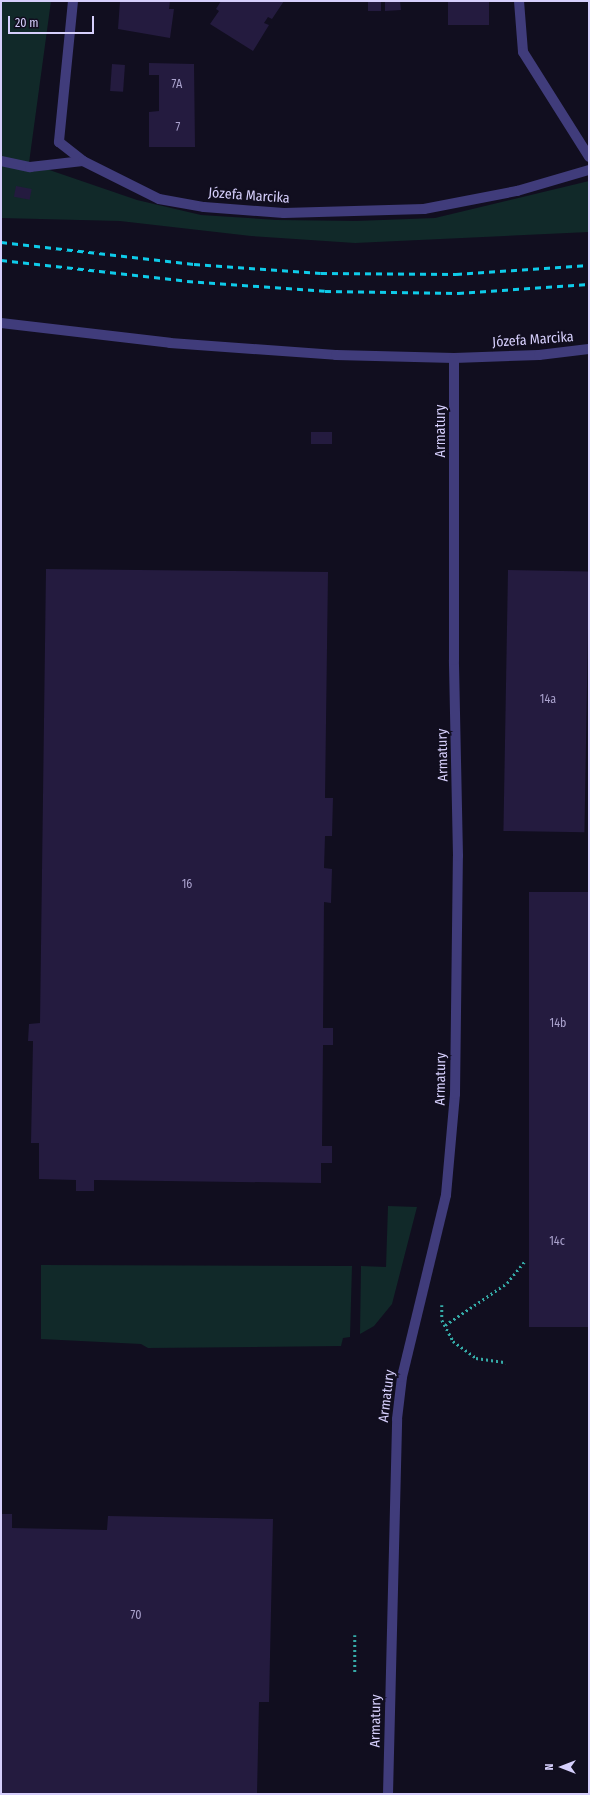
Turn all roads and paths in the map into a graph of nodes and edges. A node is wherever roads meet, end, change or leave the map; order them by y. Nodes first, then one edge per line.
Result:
1 (73, 1) edge
2 (519, 1) edge
3 (589, 157) edge
4 (1, 161) edge
5 (83, 161) junction
6 (589, 170) edge
7 (1, 323) edge
8 (589, 349) edge
9 (454, 358) junction
10 (525, 1261) dead end
11 (444, 1296) dead end
12 (445, 1325) junction
13 (506, 1362) dead end
14 (355, 1635) dead end
15 (355, 1672) dead end
16 (388, 1794) edge

1 - 5 street, Józefa Marcika
2 - 3 street
4 - 5 street
5 - 6 street, Józefa Marcika
7 - 9 street, Józefa Marcika
8 - 9 street, Józefa Marcika
9 - 16 street, Armatury
10 - 12 path
11 - 12 path
12 - 13 path
14 - 15 path

